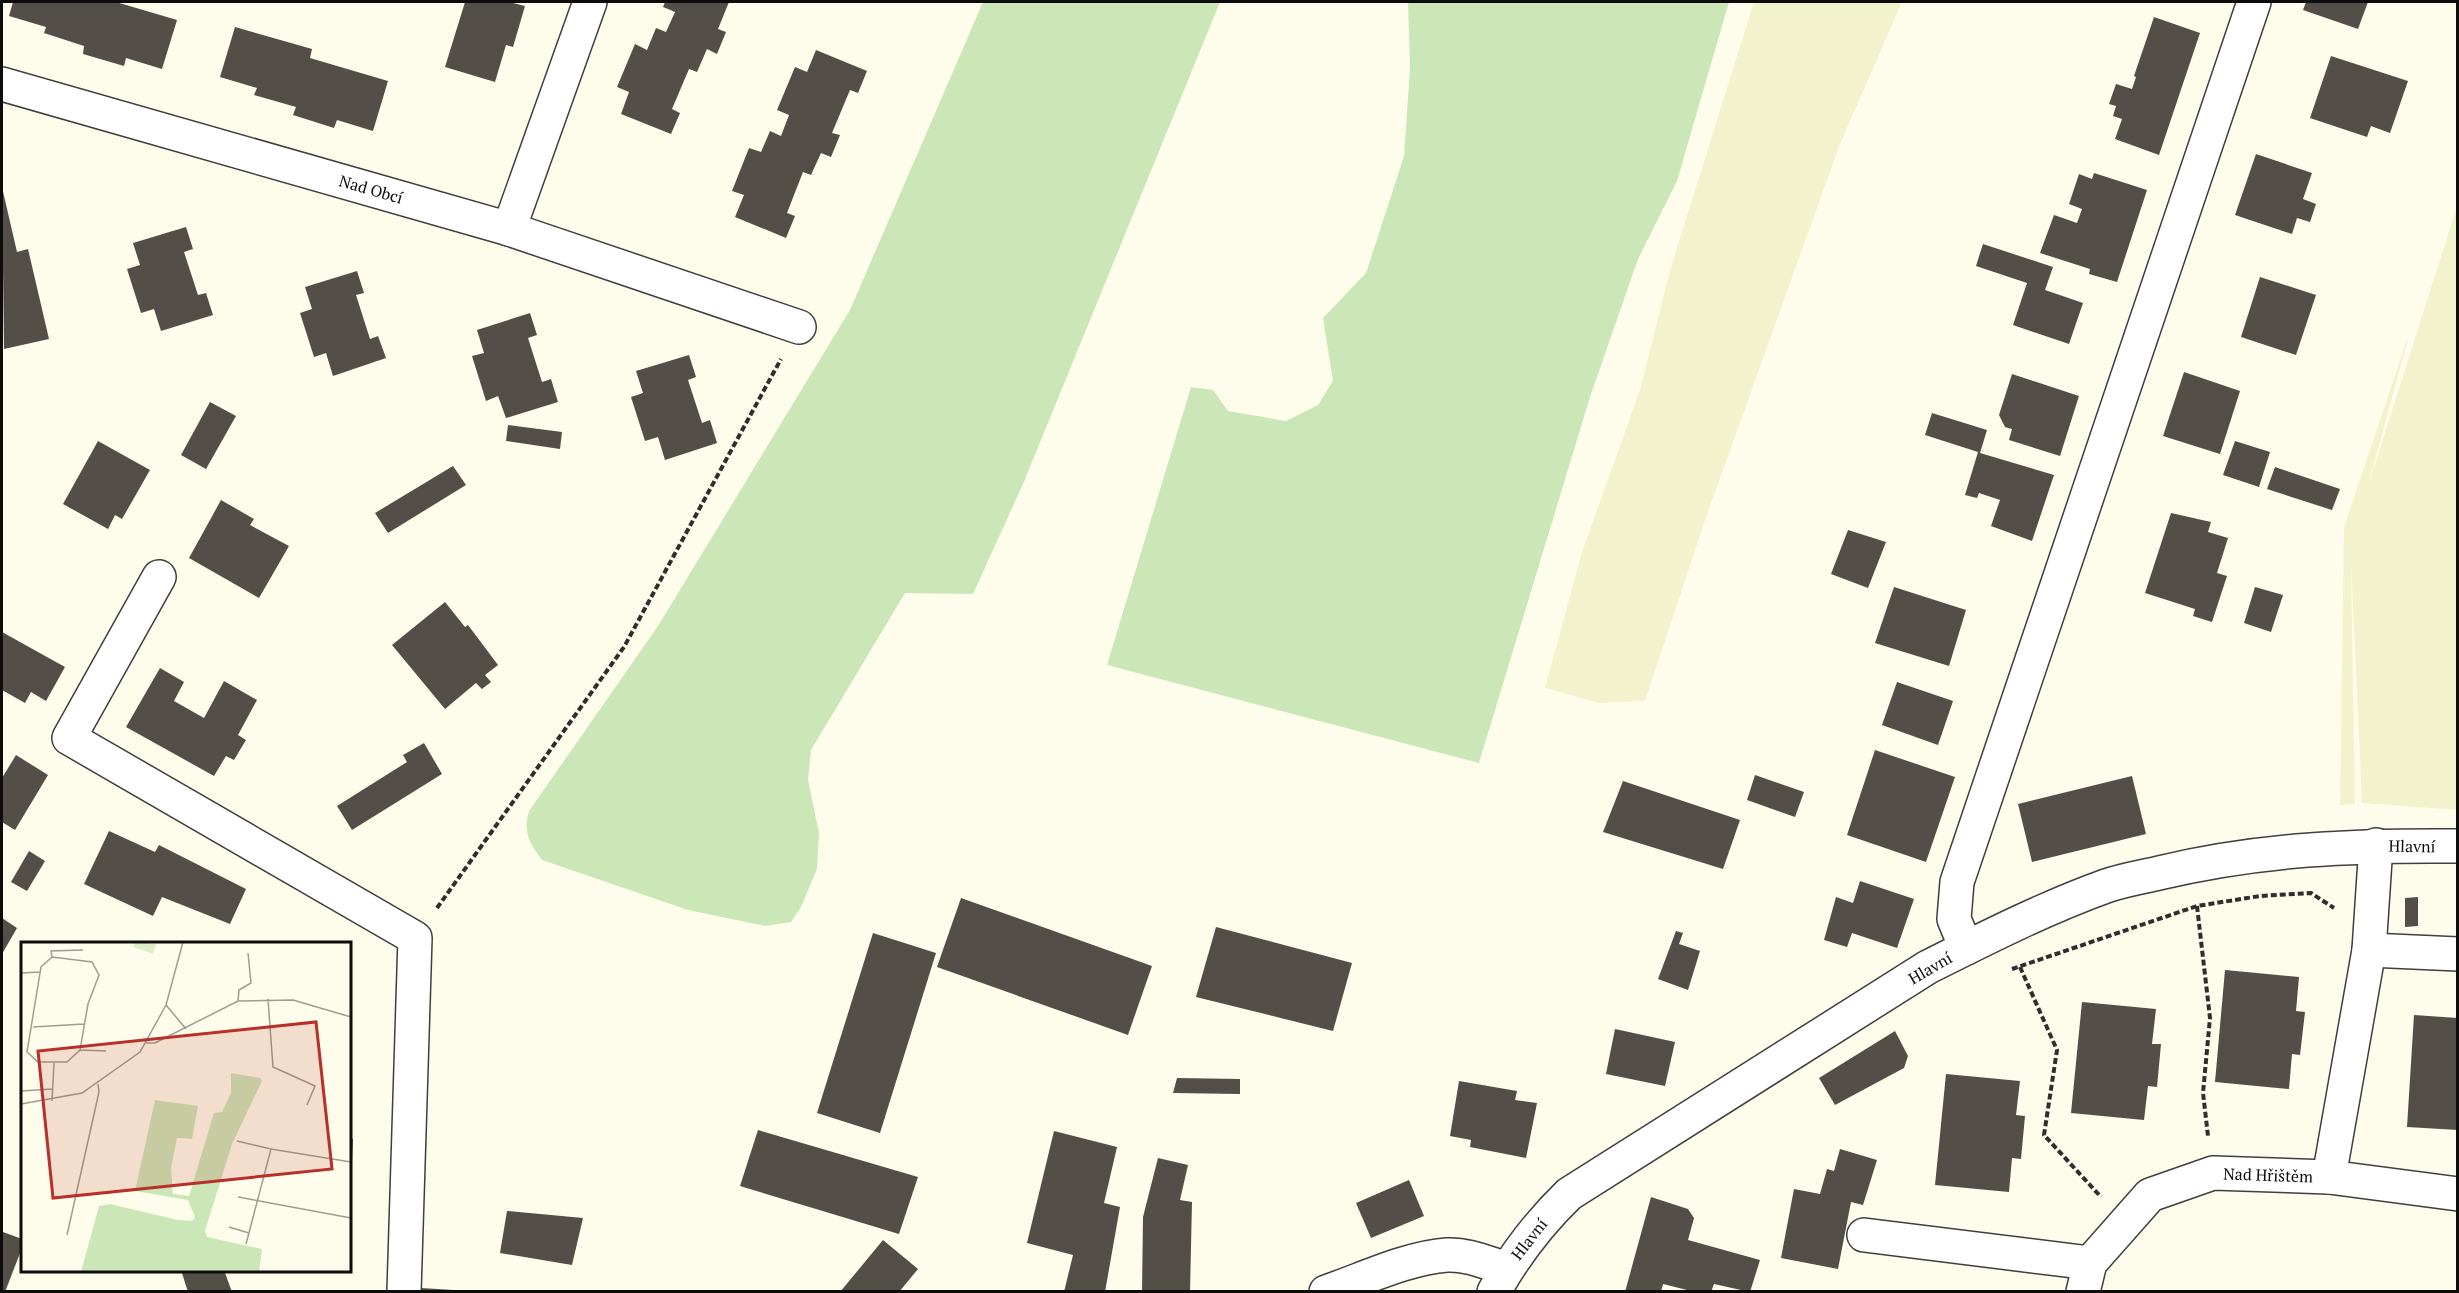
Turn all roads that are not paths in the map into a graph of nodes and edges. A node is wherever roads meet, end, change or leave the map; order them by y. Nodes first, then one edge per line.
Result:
1 (590, 2) edge
2 (2254, 2) edge
3 (2, 84) edge
4 (509, 229) junction
5 (799, 327) road end
6 (159, 577) dead end
7 (2376, 845) junction
8 (2457, 846) edge
9 (1966, 948) junction
10 (2369, 950) junction
11 (2457, 954) edge
12 (2329, 1177) junction
13 (2457, 1194) edge
14 (1864, 1235) dead end
15 (2087, 1277) edge
16 (1500, 1280) edge
17 (404, 1292) edge
18 (1326, 1292) edge

1 - 4 street
2 - 9 street
3 - 4 street, Nad Obcí
4 - 5 street, Nad Obcí
6 - 17 street
7 - 8 street, Hlavní
7 - 9 street, Hlavní
7 - 10 street, Nad Hřištěm
9 - 16 street, Hlavní
10 - 11 street
10 - 12 street, Nad Hřištěm
12 - 13 street, Nad Hřištěm
12 - 15 street, Nad Hřištěm
14 - 15 street
16 - 18 street

